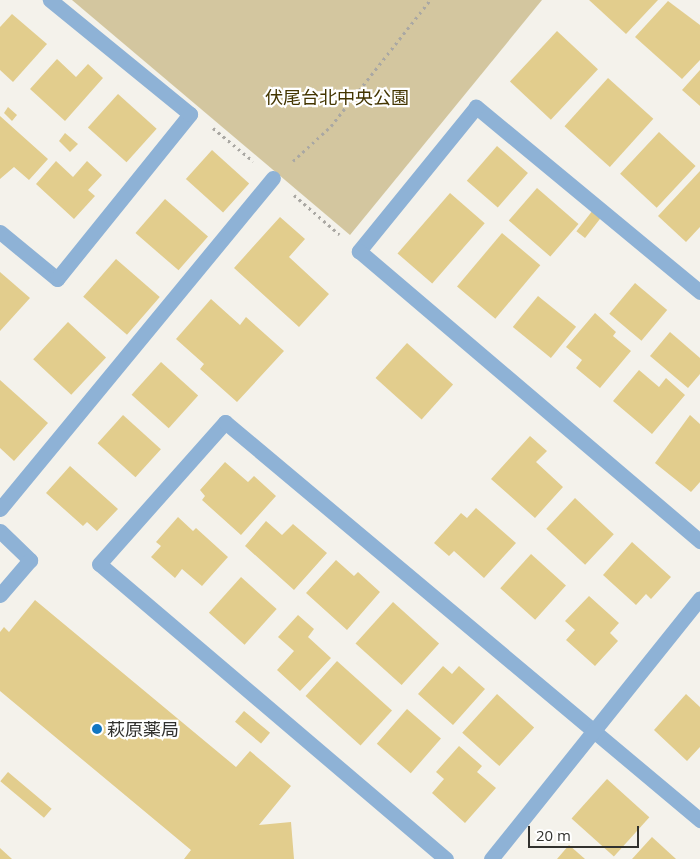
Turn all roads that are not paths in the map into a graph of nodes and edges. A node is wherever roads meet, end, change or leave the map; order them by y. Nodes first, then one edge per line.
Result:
1 (50, 0) edge
2 (273, 178) road end
3 (0, 232) edge
4 (700, 292) edge
5 (0, 509) edge
6 (0, 531) edge
7 (700, 541) edge
8 (0, 595) edge
9 (700, 598) edge
10 (594, 731) junction
11 (700, 820) edge
12 (446, 859) edge
13 (492, 859) edge

1 - 3 street
2 - 5 street
4 - 7 street
6 - 8 street
9 - 10 street
10 - 11 street
10 - 12 street
10 - 13 street

